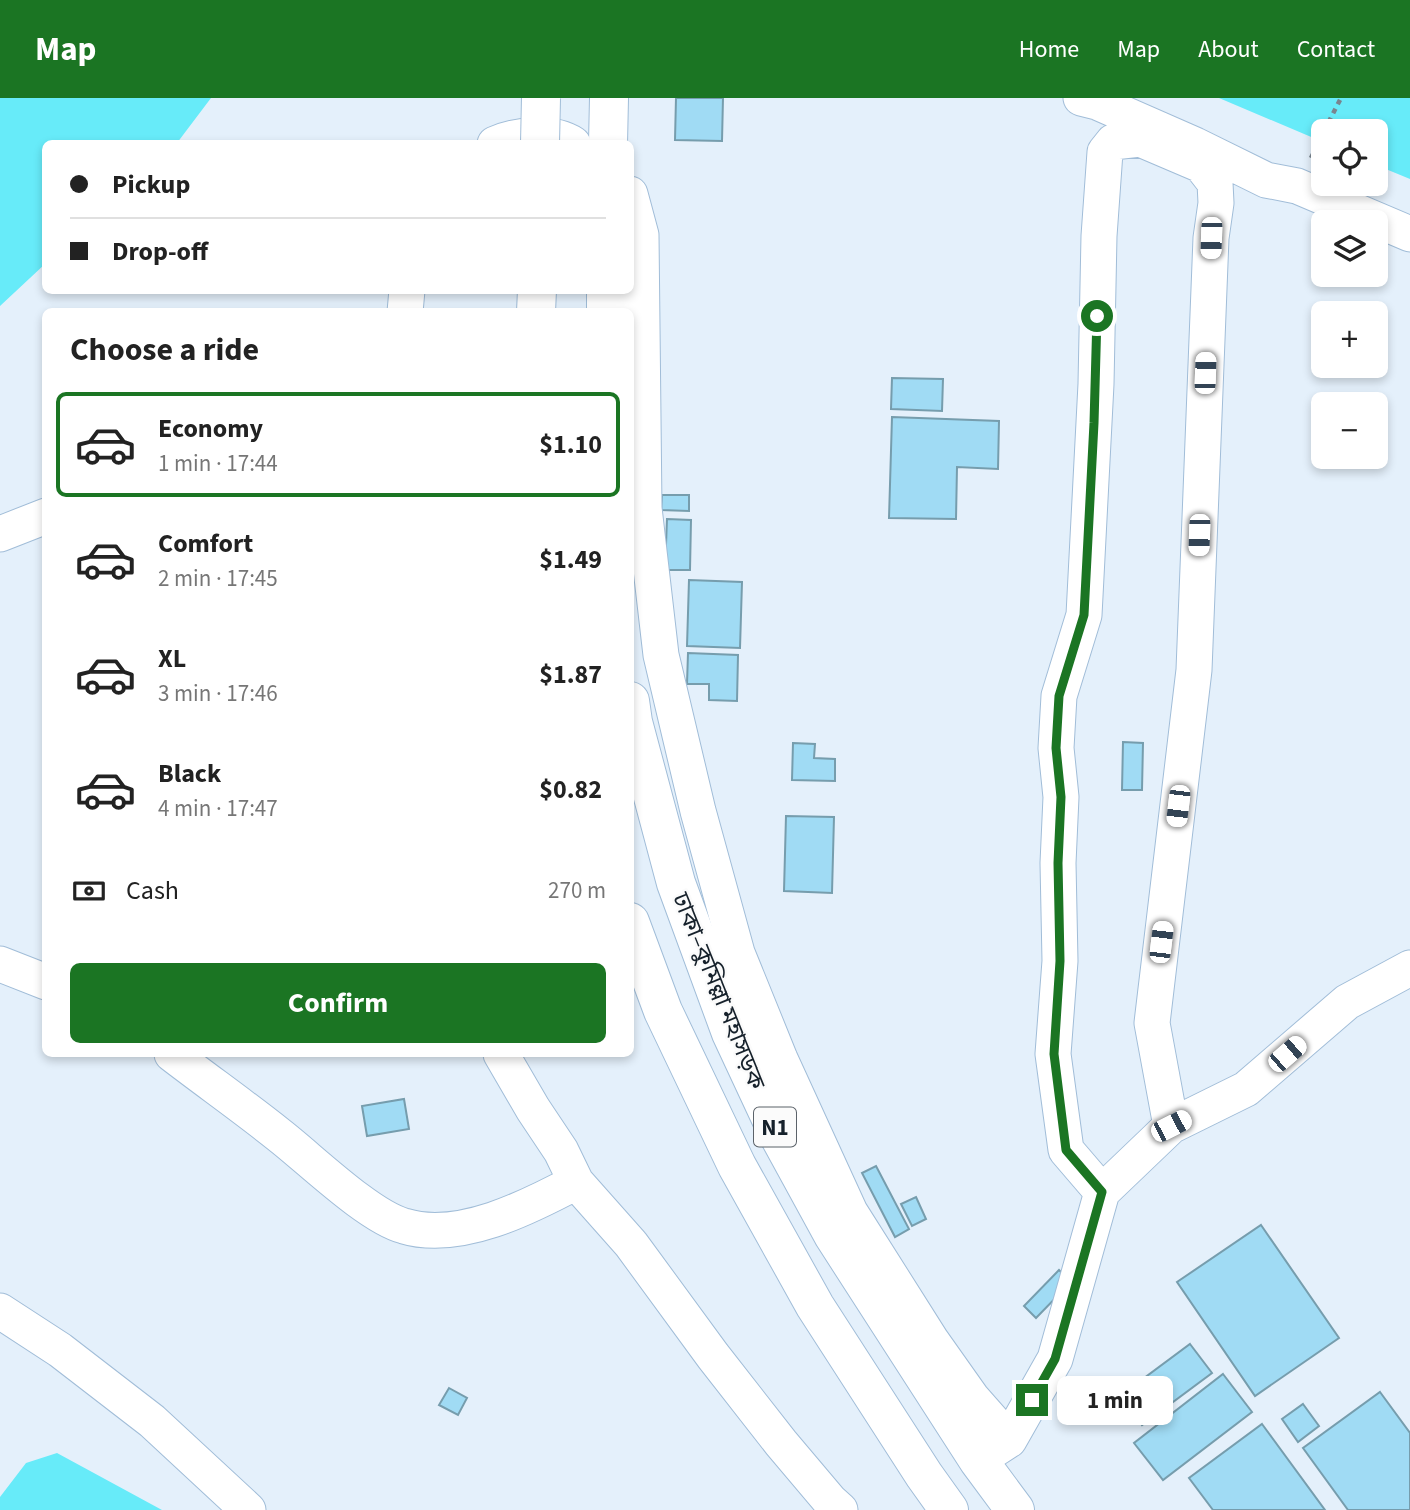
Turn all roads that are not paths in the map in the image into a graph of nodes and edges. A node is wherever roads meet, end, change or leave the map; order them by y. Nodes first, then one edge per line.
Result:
1 (541, 98) edge
2 (609, 98) edge
3 (1089, 100) edge
4 (508, 140) edge
5 (540, 140) edge
6 (567, 140) edge
7 (608, 140) edge
8 (1113, 142) junction
9 (634, 209) edge
10 (1410, 234) edge
11 (42, 518) edge
12 (0, 534) edge
13 (634, 726) edge
14 (634, 933) edge
15 (0, 964) edge
16 (1410, 968) edge
17 (42, 980) edge
18 (176, 1057) edge
19 (503, 1057) edge
20 (1171, 1126) junction
21 (576, 1182) junction
22 (1102, 1192) junction
23 (0, 1311) edge
24 (1009, 1440) junction
25 (978, 1460) junction
26 (248, 1510) edge
27 (841, 1510) edge
28 (949, 1510) edge
29 (1015, 1510) edge

1 - 5 highway, bridge
2 - 7 highway
3 - 8 street
3 - 10 street
4 - 6 street
8 - 20 street
8 - 22 street
9 - 24 street
11 - 12 street
13 - 25 highway, ঢাকা–কুমিল্লা মহাসড়ক / N1
14 - 28 highway, N1
15 - 17 street
16 - 20 street
18 - 21 street
19 - 21 street
20 - 22 street
21 - 27 street
22 - 24 street
23 - 26 street
24 - 25 street
25 - 29 highway, ঢাকা–কুমিল্লা মহাসড়ক / N1

